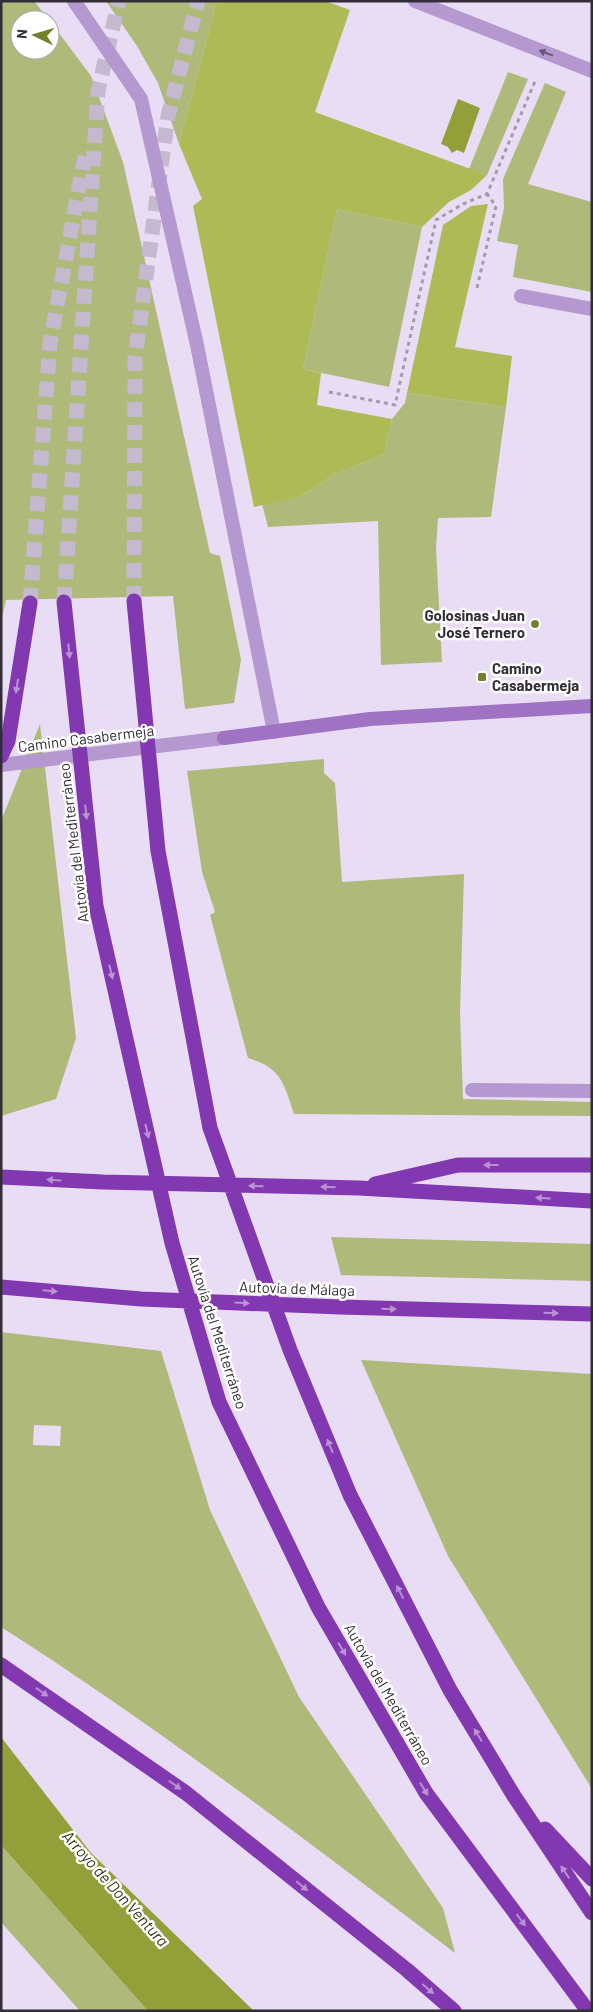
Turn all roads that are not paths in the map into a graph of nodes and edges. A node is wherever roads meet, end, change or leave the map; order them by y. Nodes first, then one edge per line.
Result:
1 (74, 1) edge
2 (415, 1) edge
3 (592, 71) edge
4 (521, 296) dead end
5 (592, 309) edge
6 (134, 601) tunnel mouth
7 (64, 602) tunnel mouth
8 (30, 603) tunnel mouth
9 (592, 706) edge
10 (274, 732) junction
11 (224, 738) joint
12 (1, 756) edge
13 (1, 764) edge
14 (472, 1090) dead end
15 (592, 1092) edge
16 (592, 1166) edge
17 (1, 1177) edge
18 (359, 1188) junction
19 (592, 1201) edge
20 (1, 1287) edge
21 (592, 1314) edge
22 (1, 1665) edge
23 (514, 1796) junction
24 (592, 1880) edge
25 (592, 1913) edge
26 (454, 2011) edge
27 (588, 2011) edge

1 - 10 street
3 -> 2 street
4 - 5 street
23 -> 6 highway
7 -> 27 highway, Autovía del Mediterráneo
8 -> 12 highway
9 - 10 main road, Camino Casabermeja
10 - 11 main road, Camino Casabermeja
11 - 13 street, Camino Casabermeja
14 - 15 street
16 -> 18 highway
18 -> 17 highway
19 -> 18 highway
20 -> 21 highway, Autovía de Málaga
22 -> 26 highway
23 - 24 highway
25 -> 23 highway

